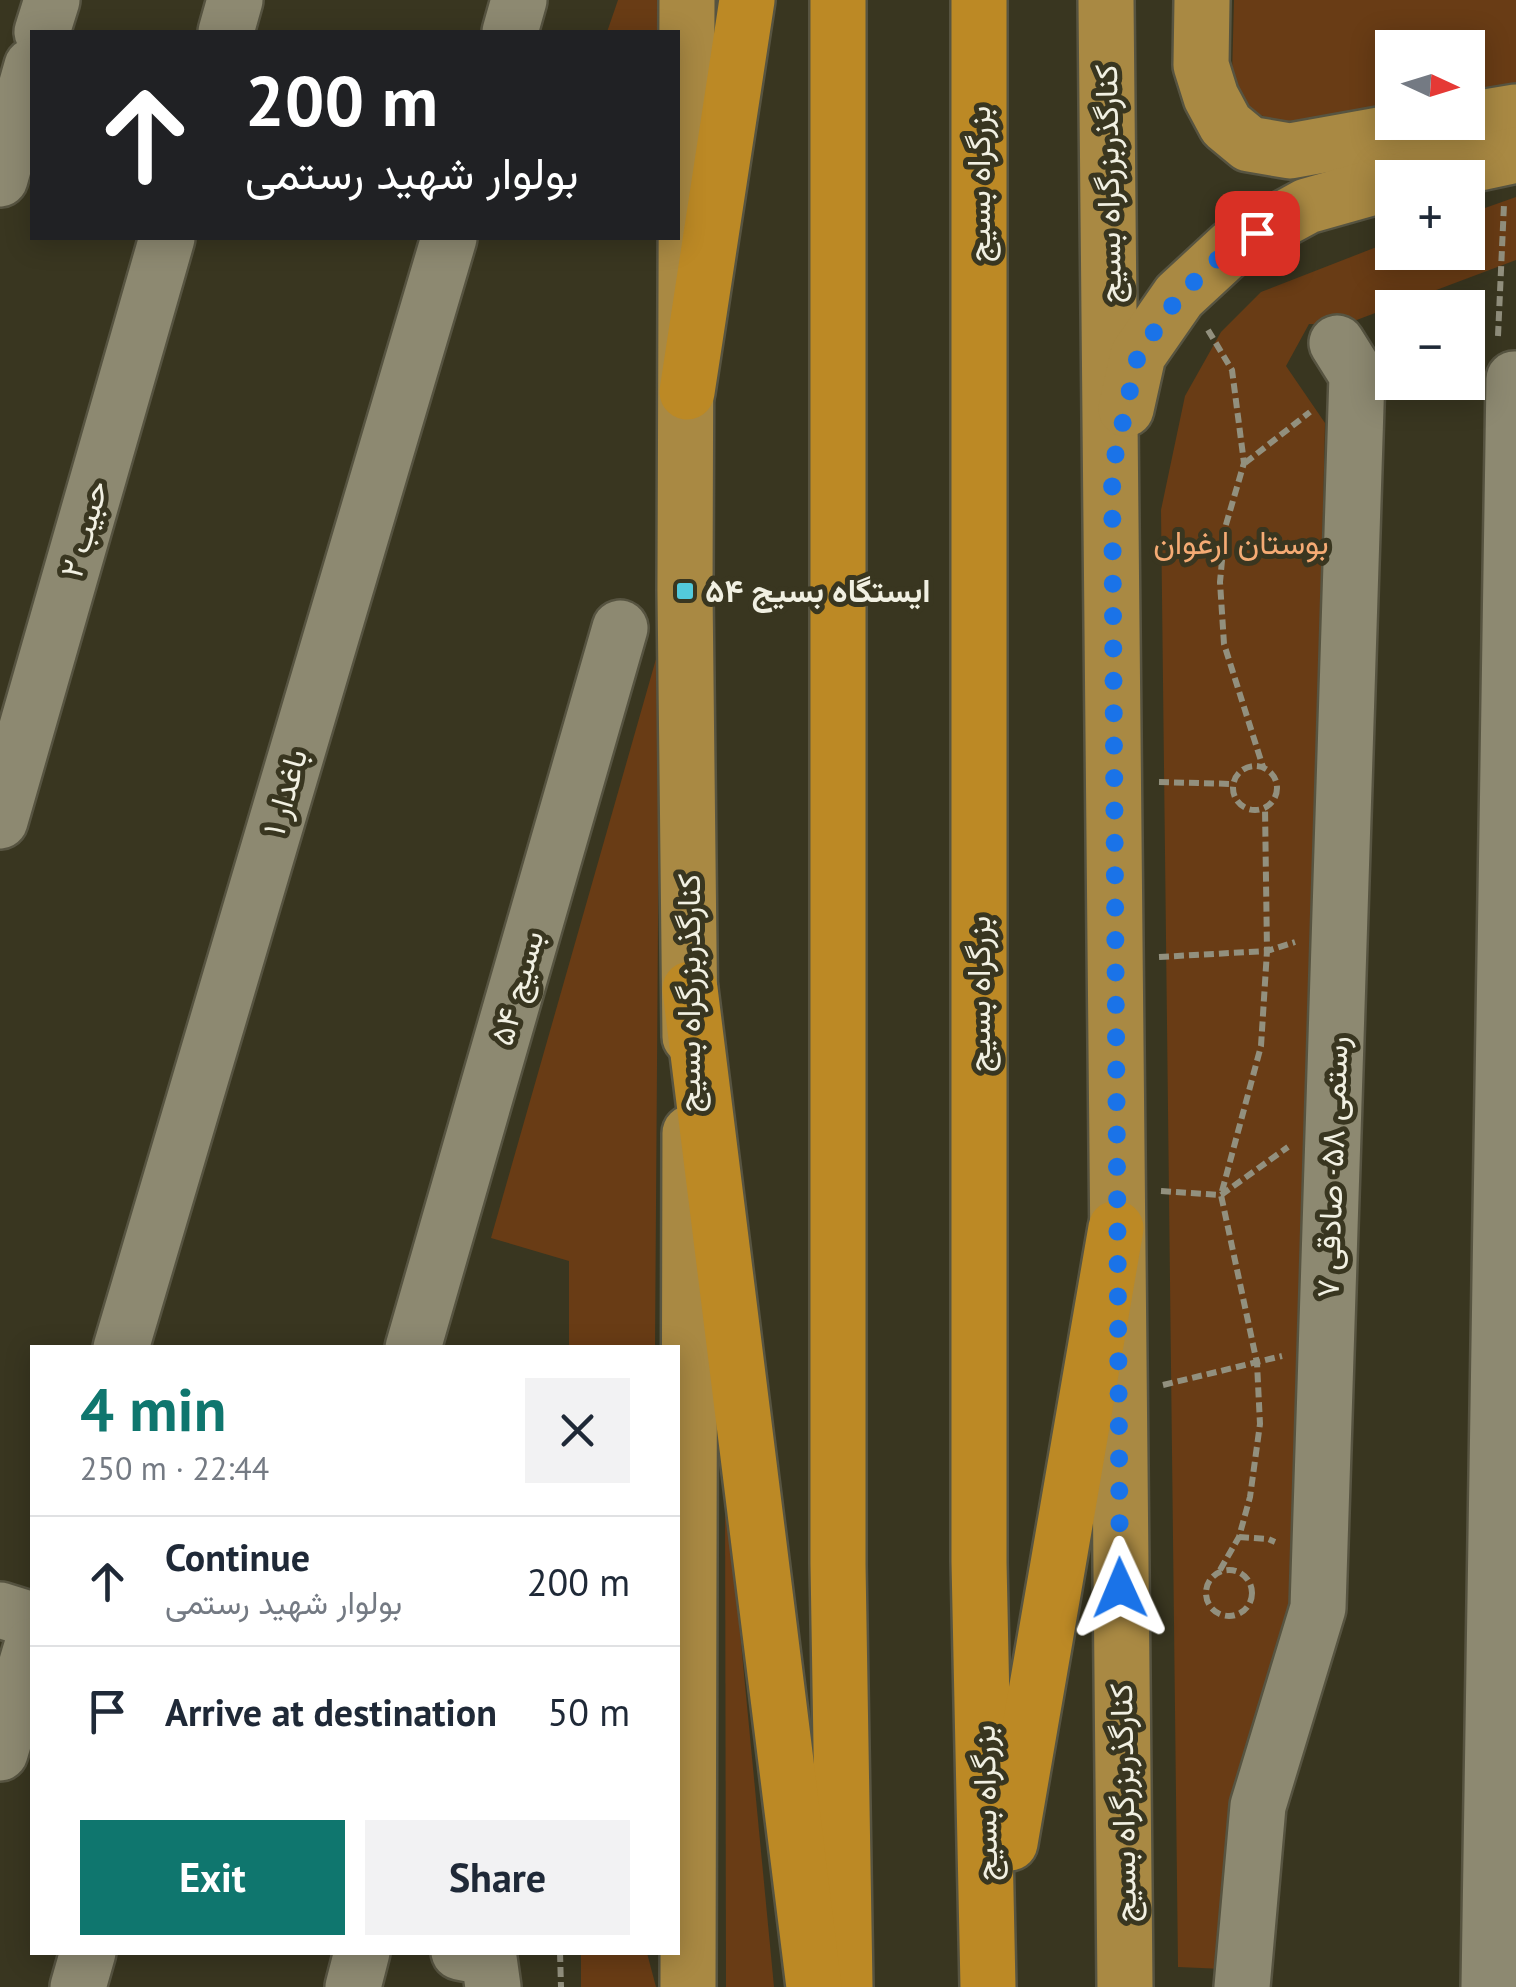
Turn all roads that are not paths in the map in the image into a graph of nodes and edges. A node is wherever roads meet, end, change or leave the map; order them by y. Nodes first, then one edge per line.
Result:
1 (52, 0) edge
2 (235, 0) edge
3 (519, 0) edge
4 (687, 0) edge
5 (747, 0) edge
6 (838, 0) edge
7 (979, 0) edge
8 (1106, 0) edge
9 (1202, 0) edge
10 (43, 30) edge
11 (227, 30) edge
12 (511, 30) edge
13 (30, 73) edge
14 (1516, 112) edge
15 (1485, 117) edge
16 (1375, 136) edge
17 (1485, 177) edge
18 (1510, 177) edge
19 (0, 178) edge
20 (1375, 187) edge
21 (166, 240) edge
22 (448, 240) edge
23 (1347, 359) road end
24 (1515, 379) edge
25 (687, 392) junction
26 (1112, 470) junction
27 (620, 628) dead end
28 (0, 821) edge
29 (690, 990) junction
30 (1130, 1209) junction
31 (122, 1345) edge
32 (414, 1345) edge
33 (0, 1610) edge
34 (30, 1619) edge
35 (30, 1653) edge
36 (0, 1753) edge
37 (682, 1771) edge
38 (87, 1955) edge
39 (361, 1955) edge
40 (474, 1955) edge
41 (686, 1961) edge
42 (988, 1978) edge
43 (78, 1987) edge
44 (353, 1987) edge
45 (493, 1987) edge
46 (814, 1987) edge
47 (844, 1987) edge
48 (1125, 1987) edge
49 (1242, 1987) edge
50 (1489, 1987) edge

1 - 10 street
2 - 11 street
3 - 12 street
4 - 25 main road, کنارگذربزرگراه بسیج
5 - 25 highway
6 - 47 highway
7 - 42 highway, بزرگراه بسیج
8 - 26 main road, کنارگذربزرگراه بسیج
9 - 16 main road
13 - 19 street
14 - 15 main road
17 - 18 main road
20 - 26 main road
21 - 28 street, حبیب ۲
22 - 31 street, باغدار ۱
23 - 49 street, رستمی ۵۸- صادقی ۷
24 - 50 street
25 - 29 main road, کنارگذربزرگراه بسیج
26 - 30 main road, کنارگذربزرگراه بسیج
27 - 32 street, بسیج ۵۴
29 - 37 main road, کنارگذربزرگراه بسیج
29 - 46 highway
30 - 42 highway
30 - 48 main road, کنارگذربزرگراه بسیج
33 - 34 street
35 - 36 street
37 - 41 main road, کنارگذربزرگراه بسیج
38 - 43 street
39 - 44 street
40 - 45 street

